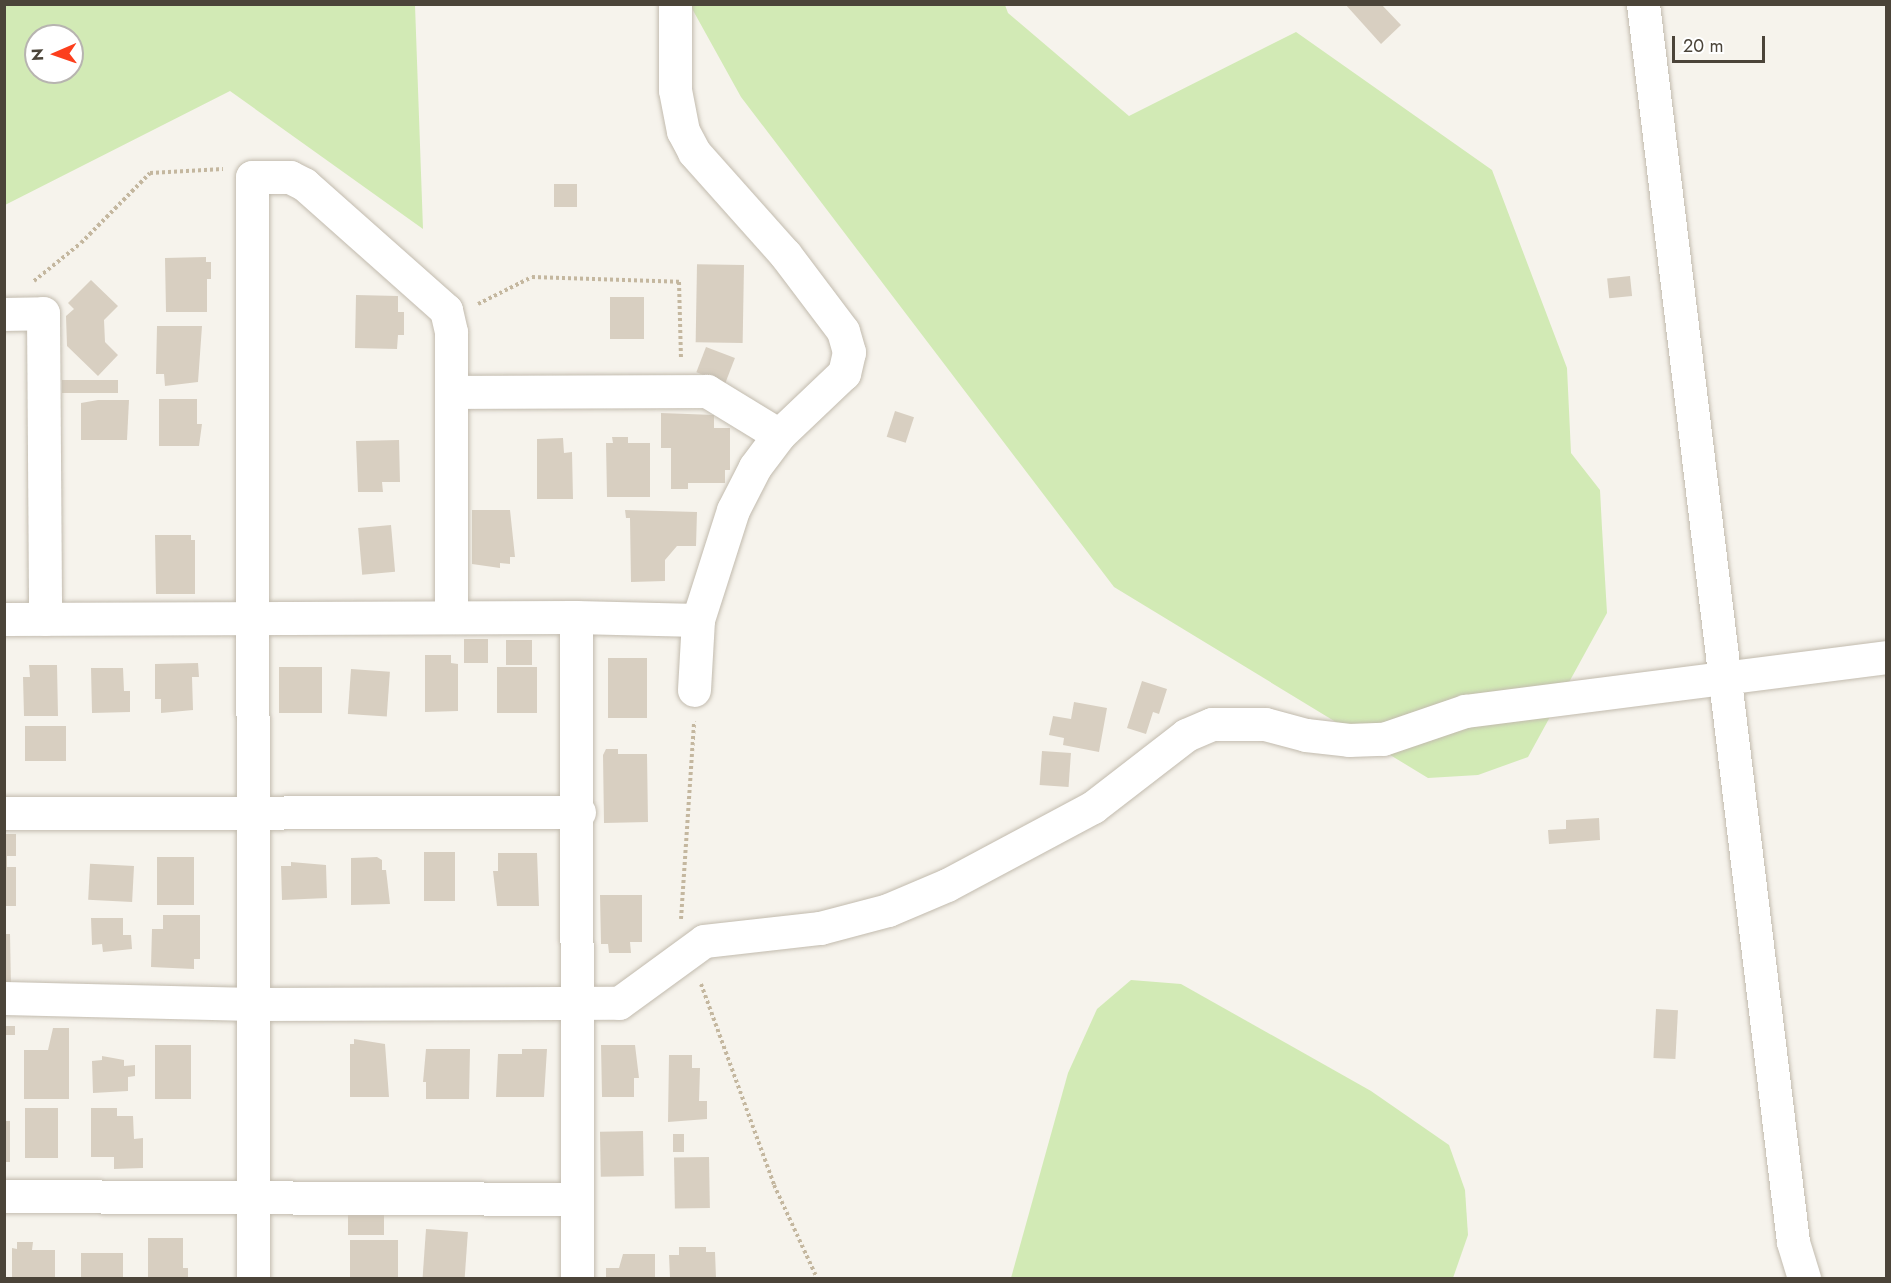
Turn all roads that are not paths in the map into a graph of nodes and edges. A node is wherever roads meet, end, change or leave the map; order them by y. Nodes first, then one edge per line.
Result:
1 (675, 4) edge
2 (1643, 4) edge
3 (6, 314) edge
4 (451, 392) junction
5 (779, 435) junction
6 (451, 617) junction
7 (576, 618) junction
8 (4, 619) edge
9 (45, 619) junction
10 (251, 619) junction
11 (698, 620) junction
12 (1887, 657) edge
13 (1723, 677) junction
14 (694, 690) road end
15 (579, 812) junction
16 (4, 813) edge
17 (253, 813) junction
18 (4, 998) edge
19 (578, 1003) junction
20 (253, 1004) junction
21 (4, 1196) edge
22 (253, 1197) junction
23 (577, 1198) junction
24 (253, 1278) edge
25 (578, 1278) edge
26 (1804, 1278) edge

1 - 5 street
2 - 13 street
3 - 9 street
4 - 5 street
4 - 6 street
4 - 10 street
5 - 11 street
6 - 7 street
6 - 10 street
7 - 11 street
7 - 15 street
8 - 9 street
9 - 10 street
10 - 17 street
11 - 14 street
12 - 13 street
13 - 19 street
13 - 26 street
15 - 17 street
15 - 19 street
16 - 17 street
17 - 20 street
18 - 20 street
19 - 20 street
19 - 23 street
20 - 22 street
21 - 22 street
22 - 23 street
22 - 24 street
23 - 25 street

